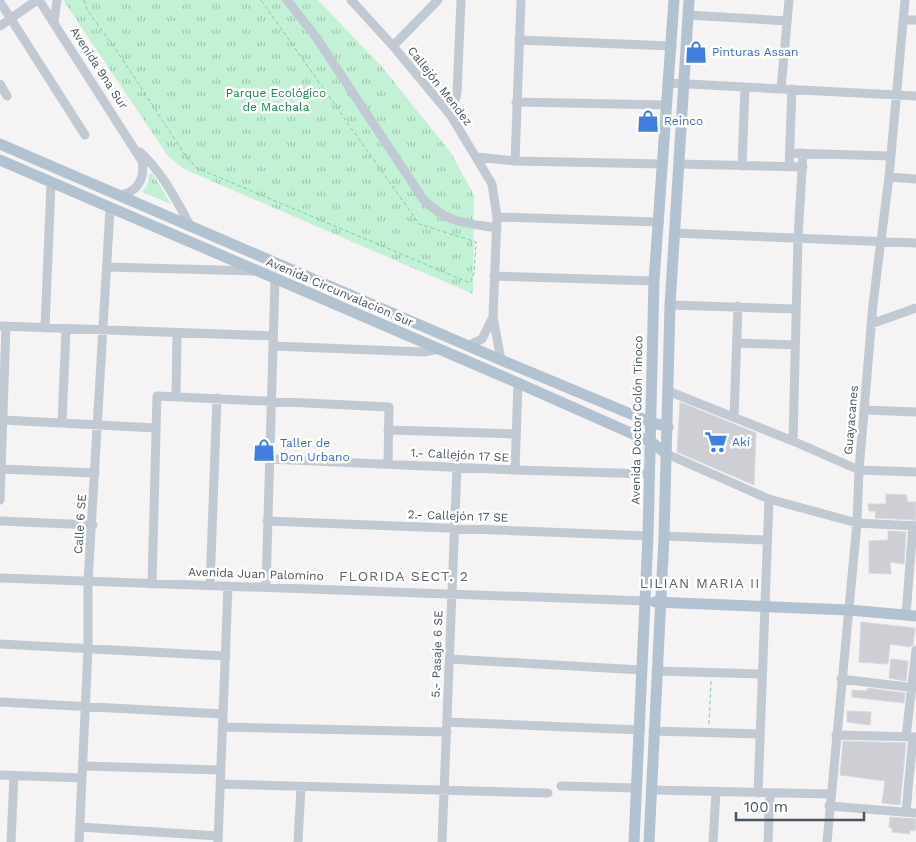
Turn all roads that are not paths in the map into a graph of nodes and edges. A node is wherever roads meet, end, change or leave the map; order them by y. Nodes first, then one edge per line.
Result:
1 (38, 0) edge
2 (57, 0) edge
3 (286, 0) edge
4 (351, 0) edge
5 (438, 0) edge
6 (461, 0) edge
7 (521, 0) edge
8 (674, 0) edge
9 (689, 0) edge
10 (789, 0) edge
11 (905, 0) edge
12 (0, 2) edge
13 (688, 15) junction
14 (11, 18) junction
15 (903, 20) junction
16 (916, 20) edge
17 (787, 21) junction
18 (54, 22) junction
19 (0, 26) edge
20 (519, 40) junction
21 (393, 46) junction
22 (672, 46) junction
23 (669, 83) junction
24 (0, 84) edge
25 (684, 84) junction
26 (745, 87) junction
27 (781, 89) junction
28 (792, 89) junction
29 (895, 94) junction
30 (8, 96) dead end
31 (916, 96) edge
32 (516, 102) junction
33 (667, 105) junction
34 (451, 116) junction
35 (85, 135) dead end
36 (0, 144) edge
37 (138, 151) junction
38 (790, 153) junction
39 (803, 153) junction
40 (890, 156) junction
41 (477, 157) junction
42 (0, 160) edge
43 (516, 161) junction
44 (663, 164) junction
45 (679, 164) junction
46 (742, 166) junction
47 (790, 167) junction
48 (803, 168) junction
49 (889, 177) junction
50 (916, 179) edge
51 (51, 183) junction
52 (118, 195) junction
53 (110, 208) junction
54 (497, 217) junction
55 (659, 222) junction
56 (191, 227) junction
57 (496, 228) junction
58 (674, 233) junction
59 (798, 238) junction
60 (882, 241) junction
61 (916, 243) edge
62 (236, 246) junction
63 (231, 260) junction
64 (108, 267) junction
65 (256, 271) junction
66 (494, 276) junction
67 (275, 279) junction
68 (654, 282) junction
69 (670, 305) junction
70 (738, 306) junction
71 (916, 308) edge
72 (796, 309) junction
73 (493, 317) junction
74 (871, 324) junction
75 (3, 326) edge
76 (45, 328) junction
77 (66, 328) junction
78 (102, 330) junction
79 (178, 333) junction
80 (451, 339) junction
81 (273, 341) junction
82 (737, 343) junction
83 (795, 345) junction
84 (467, 346) junction
85 (443, 350) junction
86 (501, 360) junction
87 (518, 383) junction
88 (2, 390) edge
89 (668, 392) junction
90 (176, 396) junction
91 (217, 398) junction
92 (271, 402) junction
93 (864, 410) junction
94 (916, 412) edge
95 (734, 417) junction
96 (3, 420) junction
97 (650, 422) junction
98 (62, 423) junction
99 (97, 426) junction
100 (668, 426) junction
101 (156, 428) junction
102 (388, 430) junction
103 (516, 434) junction
104 (793, 441) junction
105 (651, 442) junction
106 (1, 450) edge
107 (666, 454) junction
108 (269, 459) junction
109 (388, 464) junction
110 (457, 467) junction
111 (1, 469) edge
112 (515, 470) junction
113 (859, 470) junction
114 (916, 472) edge
115 (95, 473) junction
116 (650, 474) junction
117 (769, 499) junction
118 (0, 500) edge
119 (0, 521) edge
120 (267, 521) junction
121 (857, 523) junction
122 (93, 525) junction
123 (915, 525) edge
124 (454, 528) junction
125 (648, 536) junction
126 (664, 536) junction
127 (766, 540) junction
128 (0, 578) edge
129 (88, 581) junction
130 (152, 584) junction
131 (210, 586) junction
132 (228, 586) junction
133 (266, 588) junction
134 (452, 595) junction
135 (645, 601) junction
136 (660, 602) junction
137 (764, 607) junction
138 (849, 610) junction
139 (911, 615) edge
140 (0, 644) edge
141 (88, 649) junction
142 (916, 650) edge
143 (226, 656) junction
144 (450, 659) junction
145 (641, 670) junction
146 (656, 671) junction
147 (762, 674) junction
148 (842, 679) junction
149 (914, 687) edge
150 (0, 702) edge
151 (85, 707) junction
152 (223, 714) junction
153 (222, 727) junction
154 (447, 727) junction
155 (640, 730) junction
156 (654, 731) junction
157 (759, 734) junction
158 (836, 734) junction
159 (912, 737) edge
160 (82, 766) junction
161 (221, 770) junction
162 (0, 775) edge
163 (14, 776) junction
164 (82, 778) junction
165 (220, 784) junction
166 (561, 786) dead end
167 (300, 787) junction
168 (636, 788) junction
169 (651, 790) junction
170 (445, 791) junction
171 (716, 792) junction
172 (758, 792) junction
173 (548, 793) dead end
174 (770, 793) junction
175 (830, 794) junction
176 (829, 806) junction
177 (911, 813) edge
178 (80, 828) junction
179 (218, 839) edge
180 (11, 842) edge
181 (79, 842) edge
182 (298, 842) edge
183 (442, 842) edge
184 (634, 842) edge
185 (648, 842) edge
186 (713, 842) edge
187 (768, 842) edge
188 (827, 842) edge

1 - 14 street
1 - 18 street, Avenida 9na Sur
2 - 18 street
3 - 57 street
4 - 21 street, Callejón Mendez
5 - 21 street
6 - 34 street
7 - 20 street
8 - 22 main road, Avenida Doctor Colón Tinoco
9 - 13 main road
10 - 17 street
11 - 15 street, Guayacanes
12 - 14 street
13 - 17 street
13 - 25 main road
14 - 19 street
14 - 35 street
15 - 16 street
15 - 29 street, Guayacanes
17 - 27 street
18 - 37 street, Avenida 9na Sur
20 - 22 street
20 - 32 street
21 - 34 street, Callejón Mendez
22 - 23 main road, Avenida Doctor Colón Tinoco
23 - 25 street
23 - 33 main road, Avenida Doctor Colón Tinoco
24 - 30 street
25 - 26 street
25 - 45 main road
26 - 27 street
26 - 46 street
27 - 28 street
28 - 29 street
28 - 38 street
29 - 31 street
29 - 40 street, Guayacanes
32 - 33 street
32 - 43 street
33 - 44 main road, Avenida Doctor Colón Tinoco
34 - 41 street, Callejón Mendez
36 - 52 main road, Avenida Circunvalacion Sur
37 - 52 street, Avenida 9na Sur
37 - 56 street, Avenida 9na Sur
38 - 39 street
38 - 47 street
39 - 40 street
39 - 48 street
40 - 49 street, Guayacanes
41 - 43 street
41 - 54 street, Callejón Mendez
42 - 51 main road, Avenida Circunvalacion Sur
43 - 44 street
44 - 55 main road, Avenida Doctor Colón Tinoco
45 - 46 street
45 - 58 main road
46 - 47 street
47 - 48 street
48 - 59 street
49 - 50 street
49 - 60 street, Guayacanes
51 - 53 main road, Avenida Circunvalacion Sur
51 - 76 street
52 - 56 main road, Avenida Circunvalacion Sur
53 - 63 main road, Avenida Circunvalacion Sur
53 - 64 street, Calle 6 SE
54 - 55 street
54 - 57 street, Callejón Mendez
55 - 68 main road, Avenida Doctor Colón Tinoco
56 - 62 main road, Avenida Circunvalacion Sur
57 - 66 street, Callejón Mendez
58 - 59 street
58 - 69 main road
59 - 60 street
59 - 72 street
60 - 61 street
60 - 74 street, Guayacanes
62 - 63 main road
62 - 80 main road, Avenida Circunvalacion Sur
63 - 65 main road, Avenida Circunvalacion Sur
64 - 65 street
64 - 78 street, Calle 6 SE
65 - 67 main road, Avenida Circunvalacion Sur
66 - 68 street
66 - 73 street, Callejón Mendez
67 - 81 street
67 - 85 main road, Avenida Circunvalacion Sur
68 - 97 main road, Avenida Doctor Colón Tinoco
69 - 70 street
69 - 89 main road
70 - 72 street
70 - 82 street
71 - 74 street
72 - 83 street
73 - 84 street, Callejón Mendez
73 - 86 street, Callejón Mendez
74 - 93 street, Guayacanes
75 - 76 street
75 - 88 street
76 - 77 street
77 - 78 street
77 - 98 street
78 - 79 street
78 - 99 street, Calle 6 SE
79 - 81 street
79 - 90 street
80 - 84 main road, Avenida Circunvalacion Sur
80 - 85 main road
81 - 85 street
81 - 92 street
82 - 83 street
82 - 95 street
83 - 104 street
84 - 86 main road, Avenida Circunvalacion Sur
85 - 87 main road, Avenida Circunvalacion Sur
86 - 97 main road, Avenida Circunvalacion Sur
87 - 103 street
87 - 105 main road, Avenida Circunvalacion Sur
88 - 96 street
89 - 95 street
89 - 100 main road
90 - 91 street
90 - 101 street
91 - 92 street
91 - 131 street
92 - 102 street
92 - 108 street
93 - 94 street
93 - 113 street, Guayacanes
95 - 104 street
96 - 98 street
96 - 106 street
97 - 100 main road, Avenida Circunvalacion Sur
97 - 105 main road, Avenida Doctor Colón Tinoco
98 - 99 street
99 - 101 street
99 - 115 street, Calle 6 SE
100 - 107 main road
101 - 130 street
102 - 103 street
102 - 109 street
103 - 112 street
104 - 113 street
105 - 107 main road, Avenida Circunvalacion Sur
105 - 116 main road, Avenida Doctor Colón Tinoco
106 - 111 street
107 - 117 street
107 - 126 main road
108 - 109 street, 1.- Callejón 17 SE
108 - 120 street
109 - 110 street, 1.- Callejón 17 SE
110 - 112 street, 1.- Callejón 17 SE
110 - 124 street, 5.- Pasaje 6 SE
111 - 115 street
111 - 118 street
112 - 116 street, 1.- Callejón 17 SE
113 - 114 street
113 - 121 street, Guayacanes
115 - 122 street, Calle 6 SE
116 - 125 main road, Avenida Doctor Colón Tinoco
117 - 121 street
117 - 127 street
119 - 122 street
120 - 124 street, 2.- Callejón 17 SE
120 - 133 street
121 - 123 street
121 - 138 street, Guayacanes
122 - 129 street, Calle 6 SE
123 - 139 street
124 - 125 street, 2.- Callejón 17 SE
124 - 134 street, 5.- Pasaje 6 SE
125 - 135 main road, Avenida Doctor Colón Tinoco
126 - 127 street
126 - 136 main road
127 - 137 street
128 - 129 street, Avenida Juan Palomino
129 - 130 street, Avenida Juan Palomino
129 - 141 street, Calle 6 SE
130 - 131 street, Avenida Juan Palomino
131 - 132 street, Avenida Juan Palomino
132 - 133 street, Avenida Juan Palomino
132 - 143 street
133 - 134 street, Avenida Juan Palomino
134 - 135 street, Avenida Juan Palomino
134 - 144 street, 5.- Pasaje 6 SE
135 - 136 main road, Avenida Juan Palomino
135 - 145 main road, Avenida Doctor Colón Tinoco
136 - 137 main road, Avenida Juan Palomino
136 - 146 main road
137 - 138 main road, Avenida Juan Palomino
137 - 147 street
138 - 139 main road, Avenida Juan Palomino
138 - 148 street, Guayacanes
140 - 141 street
141 - 143 street
141 - 151 street, Calle 6 SE
142 - 149 street
143 - 152 street
144 - 145 street
144 - 154 street, 5.- Pasaje 6 SE
145 - 155 main road, Avenida Doctor Colón Tinoco
146 - 147 street
146 - 156 main road
147 - 157 street
148 - 149 street
148 - 158 street, Guayacanes
149 - 159 street
150 - 151 street
151 - 152 street
151 - 160 street, Calle 6 SE
152 - 153 street
153 - 154 street
153 - 161 street
154 - 155 street
154 - 170 street, 5.- Pasaje 6 SE
155 - 168 main road, Avenida Doctor Colón Tinoco
156 - 157 street
156 - 169 main road
157 - 172 street
158 - 159 street
158 - 175 street, Guayacanes
159 - 177 street
160 - 161 street
160 - 164 street, Calle 6 SE
161 - 165 street
162 - 163 street
163 - 164 street
163 - 180 street
164 - 178 street, Calle 6 SE
165 - 167 street
165 - 179 street
166 - 168 street
167 - 170 street
167 - 182 street
168 - 184 main road, Avenida Doctor Colón Tinoco
169 - 171 street
169 - 185 main road
170 - 173 street
170 - 183 street, 5.- Pasaje 6 SE
171 - 172 street
171 - 186 street
172 - 174 street
174 - 175 street
174 - 187 street
175 - 176 street, Guayacanes
176 - 177 street
176 - 188 street, Guayacanes
178 - 179 street
178 - 181 street, Calle 6 SE

